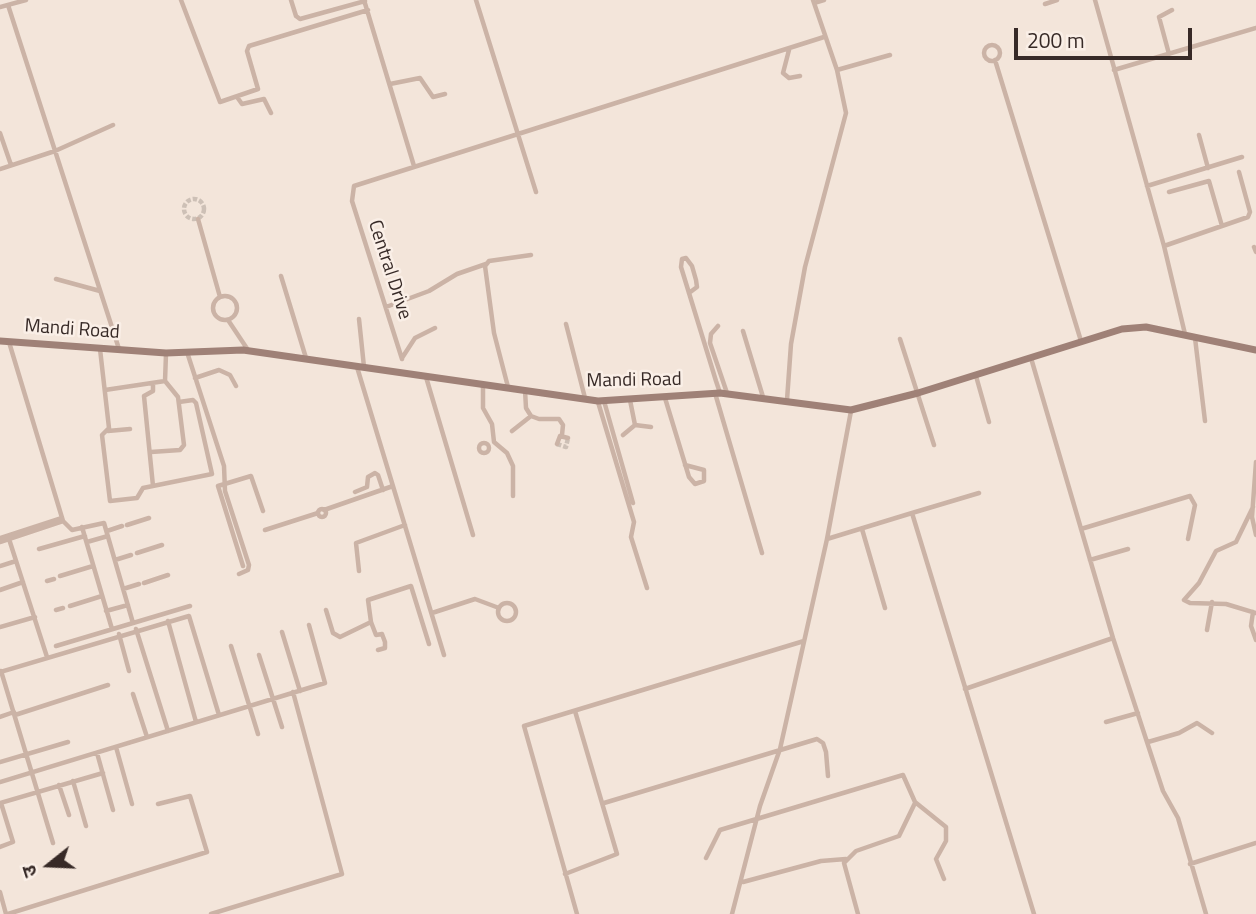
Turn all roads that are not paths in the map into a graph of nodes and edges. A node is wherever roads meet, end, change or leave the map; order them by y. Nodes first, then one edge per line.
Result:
1 (26, 0) edge
2 (181, 0) edge
3 (291, 0) edge
4 (365, 0) edge
5 (475, 0) edge
6 (824, 0) edge
7 (1057, 0) edge
8 (1095, 0) edge
9 (813, 1) edge
10 (1045, 4) dead end
11 (8, 5) junction
12 (0, 7) edge
13 (368, 10) junction
14 (1172, 10) dead end
15 (1256, 28) edge
16 (824, 37) junction
17 (789, 50) junction
18 (1169, 54) junction
19 (890, 55) dead end
20 (995, 60) dead end
21 (836, 69) junction
22 (1114, 70) junction
23 (800, 76) dead end
24 (390, 84) junction
25 (445, 94) dead end
26 (237, 97) junction
27 (271, 113) dead end
28 (113, 125) dead end
29 (0, 133) edge
30 (517, 134) junction
31 (1199, 135) dead end
32 (55, 152) junction
33 (1242, 157) dead end
34 (11, 165) junction
35 (414, 166) junction
36 (1208, 168) junction
37 (0, 169) edge
38 (1239, 173) dead end
39 (1147, 186) junction
40 (536, 192) dead end
41 (1169, 192) dead end
42 (198, 219) dead end
43 (1222, 226) junction
44 (1164, 246) junction
45 (531, 255) dead end
46 (486, 264) junction
47 (281, 276) dead end
48 (56, 279) dead end
49 (101, 291) junction
50 (689, 293) junction
51 (220, 296) junction
52 (386, 307) junction
53 (359, 319) dead end
54 (228, 320) junction
55 (566, 324) dead end
56 (718, 326) dead end
57 (435, 328) dead end
58 (743, 331) dead end
59 (1185, 335) junction
60 (1195, 338) junction
61 (900, 339) dead end
62 (0, 341) edge
63 (9, 341) junction
64 (1081, 341) junction
65 (100, 349) junction
66 (119, 349) junction
67 (1256, 350) edge
68 (248, 351) junction
69 (187, 352) junction
70 (166, 353) junction
71 (306, 358) junction
72 (1031, 358) junction
73 (361, 367) junction
74 (976, 375) junction
75 (426, 377) junction
76 (195, 378) junction
77 (165, 381) junction
78 (153, 384) junction
79 (483, 384) junction
80 (236, 386) dead end
81 (508, 388) junction
82 (105, 390) junction
83 (525, 390) junction
84 (721, 393) junction
85 (918, 393) junction
86 (763, 397) junction
87 (666, 398) junction
88 (585, 399) junction
89 (630, 400) junction
90 (787, 400) junction
91 (601, 401) junction
92 (179, 402) junction
93 (851, 410) junction
94 (531, 416) junction
95 (1205, 421) dead end
96 (989, 422) dead end
97 (635, 425) junction
98 (651, 426) dead end
99 (130, 429) dead end
100 (108, 431) junction
101 (512, 431) dead end
102 (623, 435) dead end
103 (494, 442) junction
104 (557, 444) dead end
105 (488, 445) dead end
106 (934, 445) dead end
107 (151, 452) junction
108 (1256, 462) edge
109 (685, 465) junction
110 (225, 482) junction
111 (153, 486) junction
112 (393, 486) junction
113 (383, 490) junction
114 (355, 492) dead end
115 (979, 494) dead end
116 (513, 496) dead end
117 (633, 503) dead end
118 (1252, 507) junction
119 (263, 511) dead end
120 (912, 513) junction
121 (149, 517) dead end
122 (63, 519) junction
123 (405, 525) junction
124 (82, 527) junction
125 (862, 528) junction
126 (1081, 529) junction
127 (265, 530) dead end
128 (107, 533) junction
129 (473, 535) dead end
130 (1256, 536) edge
131 (9, 539) junction
132 (86, 539) junction
133 (827, 539) junction
134 (1188, 539) dead end
135 (0, 540) edge
136 (162, 545) dead end
137 (39, 549) dead end
138 (1128, 549) dead end
139 (762, 553) dead end
140 (1090, 560) junction
141 (16, 561) junction
142 (115, 561) junction
143 (0, 566) edge
144 (93, 566) junction
145 (243, 566) dead end
146 (359, 571) dead end
147 (239, 574) dead end
148 (168, 575) dead end
149 (60, 576) dead end
150 (54, 579) dead end
151 (47, 581) dead end
152 (23, 582) junction
153 (123, 589) junction
154 (647, 589) dead end
155 (0, 590) edge
156 (102, 596) junction
157 (1212, 602) junction
158 (128, 605) junction
159 (70, 606) dead end
160 (190, 606) dead end
161 (63, 608) dead end
162 (499, 608) junction
163 (886, 608) dead end
164 (56, 610) dead end
165 (326, 610) dead end
166 (106, 611) junction
167 (432, 613) junction
168 (1255, 613) edge
169 (35, 617) junction
170 (168, 621) junction
171 (371, 622) junction
172 (133, 623) junction
173 (309, 625) dead end
174 (435, 625) junction
175 (0, 627) edge
176 (111, 629) junction
177 (136, 629) junction
178 (424, 629) junction
179 (1207, 630) dead end
180 (282, 632) dead end
181 (119, 634) junction
182 (1113, 638) junction
183 (1256, 640) edge
184 (805, 641) junction
185 (429, 644) dead end
186 (56, 646) dead end
187 (231, 646) dead end
188 (378, 650) dead end
189 (259, 655) dead end
190 (444, 655) dead end
191 (47, 657) junction
192 (129, 671) dead end
193 (0, 672) edge
194 (108, 685) dead end
195 (965, 689) junction
196 (300, 691) junction
197 (293, 692) junction
198 (133, 694) dead end
199 (273, 699) junction
200 (249, 706) junction
201 (575, 711) junction
202 (1138, 713) junction
203 (14, 714) junction
204 (219, 715) junction
205 (0, 717) edge
206 (196, 722) junction
207 (1106, 722) dead end
208 (282, 727) dead end
209 (169, 731) junction
210 (1212, 733) dead end
211 (258, 734) dead end
212 (147, 737) junction
213 (68, 742) dead end
214 (1148, 742) junction
215 (116, 747) junction
216 (780, 749) junction
217 (97, 753) junction
218 (27, 754) junction
219 (0, 762) edge
220 (33, 772) junction
221 (103, 772) junction
222 (828, 776) dead end
223 (73, 781) junction
224 (0, 782) edge
225 (59, 785) junction
226 (38, 792) junction
227 (915, 802) junction
228 (0, 803) edge
229 (604, 803) junction
230 (132, 804) dead end
231 (158, 804) dead end
232 (113, 810) dead end
233 (69, 815) dead end
234 (757, 819) junction
235 (86, 826) dead end
236 (52, 843) dead end
237 (1256, 843) edge
238 (0, 847) edge
239 (706, 859) dead end
240 (847, 859) junction
241 (1190, 864) junction
242 (565, 874) junction
243 (944, 879) dead end
244 (742, 882) junction
245 (0, 892) edge
246 (7, 914) edge
247 (211, 914) edge
248 (577, 914) edge
249 (732, 914) edge
250 (858, 914) edge
251 (1034, 914) edge
252 (1206, 914) edge

1 - 11 street
2 - 26 street
3 - 4 street
4 - 13 street
5 - 30 street
6 - 9 street
7 - 10 street
8 - 22 street
9 - 16 street
11 - 12 street
11 - 32 street
13 - 24 street
13 - 26 street
14 - 18 street
15 - 18 street
16 - 17 street
16 - 21 street
17 - 23 street
17 - 30 street
18 - 22 street
19 - 21 street
20 - 64 street
21 - 90 street
22 - 39 street
24 - 25 street
24 - 35 street
26 - 27 street
28 - 32 street
29 - 34 street
30 - 35 street
30 - 40 street
31 - 36 street
32 - 34 street
32 - 49 street
33 - 36 street
34 - 37 street
35 - 52 street, Central Drive
36 - 39 street
38 - 43 street
39 - 44 street
41 - 43 street
42 - 51 street
43 - 44 street
44 - 59 street
45 - 46 street
46 - 52 street
46 - 81 street
47 - 71 street
48 - 49 street
49 - 66 street
50 - 50 street
50 - 84 street
51 - 54 street
51 - 54 street
52 - 57 street, Central Drive
53 - 73 street
54 - 68 street
55 - 88 street
56 - 84 street
58 - 86 street
59 - 60 street, Mandi Road
59 - 64 street, Mandi Road
60 - 67 street, Mandi Road
60 - 95 street
61 - 85 street
62 - 63 street, Mandi Road
63 - 65 street, Mandi Road
63 - 122 street
64 - 72 street, Mandi Road
65 - 66 street, Mandi Road
65 - 82 street
66 - 70 street, Mandi Road
68 - 69 street, Mandi Road
68 - 71 street, Mandi Road
69 - 70 street, Mandi Road
69 - 76 street
70 - 77 street
71 - 73 street, Mandi Road
72 - 74 street, Mandi Road
72 - 126 street
73 - 75 street, Mandi Road
73 - 112 street
74 - 85 street, Mandi Road
74 - 96 street
75 - 79 street, Mandi Road
75 - 129 street
76 - 80 street
76 - 110 street
77 - 78 street
77 - 92 street
78 - 82 street
78 - 107 street
79 - 81 street, Mandi Road
79 - 103 street
81 - 83 street, Mandi Road
82 - 100 street
83 - 88 street, Mandi Road
83 - 94 street
84 - 86 street, Mandi Road
84 - 87 street, Mandi Road
84 - 139 street
85 - 93 street, Mandi Road
85 - 106 street
86 - 90 street, Mandi Road
87 - 89 street, Mandi Road
87 - 109 street
88 - 91 street, Mandi Road
89 - 91 street, Mandi Road
89 - 97 street
90 - 93 street, Mandi Road
91 - 117 street
91 - 154 street
92 - 107 street
92 - 111 street
93 - 133 street
94 - 101 street
94 - 104 street
97 - 98 street
97 - 102 street
99 - 100 street
100 - 111 street
103 - 105 street
103 - 116 street
107 - 111 street
108 - 118 street
109 - 109 street
110 - 119 street
110 - 145 street
110 - 147 street
112 - 113 street
112 - 123 street
113 - 114 street
113 - 127 street
115 - 120 street
118 - 130 street
118 - 157 street
120 - 125 street
120 - 195 street
121 - 128 street
122 - 124 street
122 - 131 street
122 - 135 street
123 - 146 street
123 - 167 street
124 - 128 street
124 - 132 street
125 - 133 street
125 - 163 street
126 - 134 street
126 - 140 street
128 - 132 street
128 - 142 street
131 - 135 street
131 - 141 street
132 - 137 street
132 - 144 street
133 - 184 street
136 - 142 street
138 - 140 street
140 - 182 street
141 - 143 street
141 - 152 street
142 - 153 street
144 - 149 street
144 - 156 street
148 - 153 street
150 - 151 street
152 - 155 street
152 - 169 street
153 - 158 street
156 - 159 street
156 - 166 street
157 - 168 street
157 - 179 street
158 - 166 street
158 - 172 street
160 - 172 street
161 - 164 street
162 - 162 street
162 - 167 street
165 - 171 street
166 - 176 street
167 - 174 street
168 - 183 street
169 - 175 street
169 - 191 street
170 - 177 street
170 - 204 street
170 - 206 street
171 - 178 street
171 - 188 street
172 - 176 street
173 - 196 street
174 - 178 street
174 - 190 street
176 - 186 street
177 - 181 street
177 - 209 street
178 - 185 street
180 - 196 street
181 - 191 street
181 - 192 street
182 - 195 street
182 - 202 street
184 - 201 street
184 - 216 street
187 - 200 street
189 - 199 street
191 - 193 street
193 - 203 street
194 - 203 street
195 - 251 street
196 - 197 street
197 - 199 street
197 - 247 street
198 - 212 street
199 - 200 street
199 - 208 street
200 - 204 street
200 - 211 street
201 - 229 street
201 - 242 street
202 - 207 street
202 - 214 street
203 - 205 street
203 - 218 street
204 - 206 street
206 - 209 street
209 - 212 street
210 - 214 street
212 - 215 street
213 - 218 street
214 - 241 street
215 - 217 street
215 - 230 street
216 - 222 street
216 - 229 street
216 - 234 street
217 - 220 street
217 - 221 street
218 - 219 street
218 - 220 street
220 - 224 street
220 - 226 street
221 - 223 street
221 - 232 street
223 - 225 street
223 - 235 street
225 - 226 street
225 - 233 street
226 - 228 street
226 - 236 street
227 - 234 street
227 - 240 street
227 - 243 street
228 - 238 street
229 - 242 street
231 - 246 street
234 - 239 street
234 - 244 street
237 - 241 street
240 - 244 street
240 - 250 street
241 - 252 street
242 - 248 street
244 - 249 street
245 - 246 street

